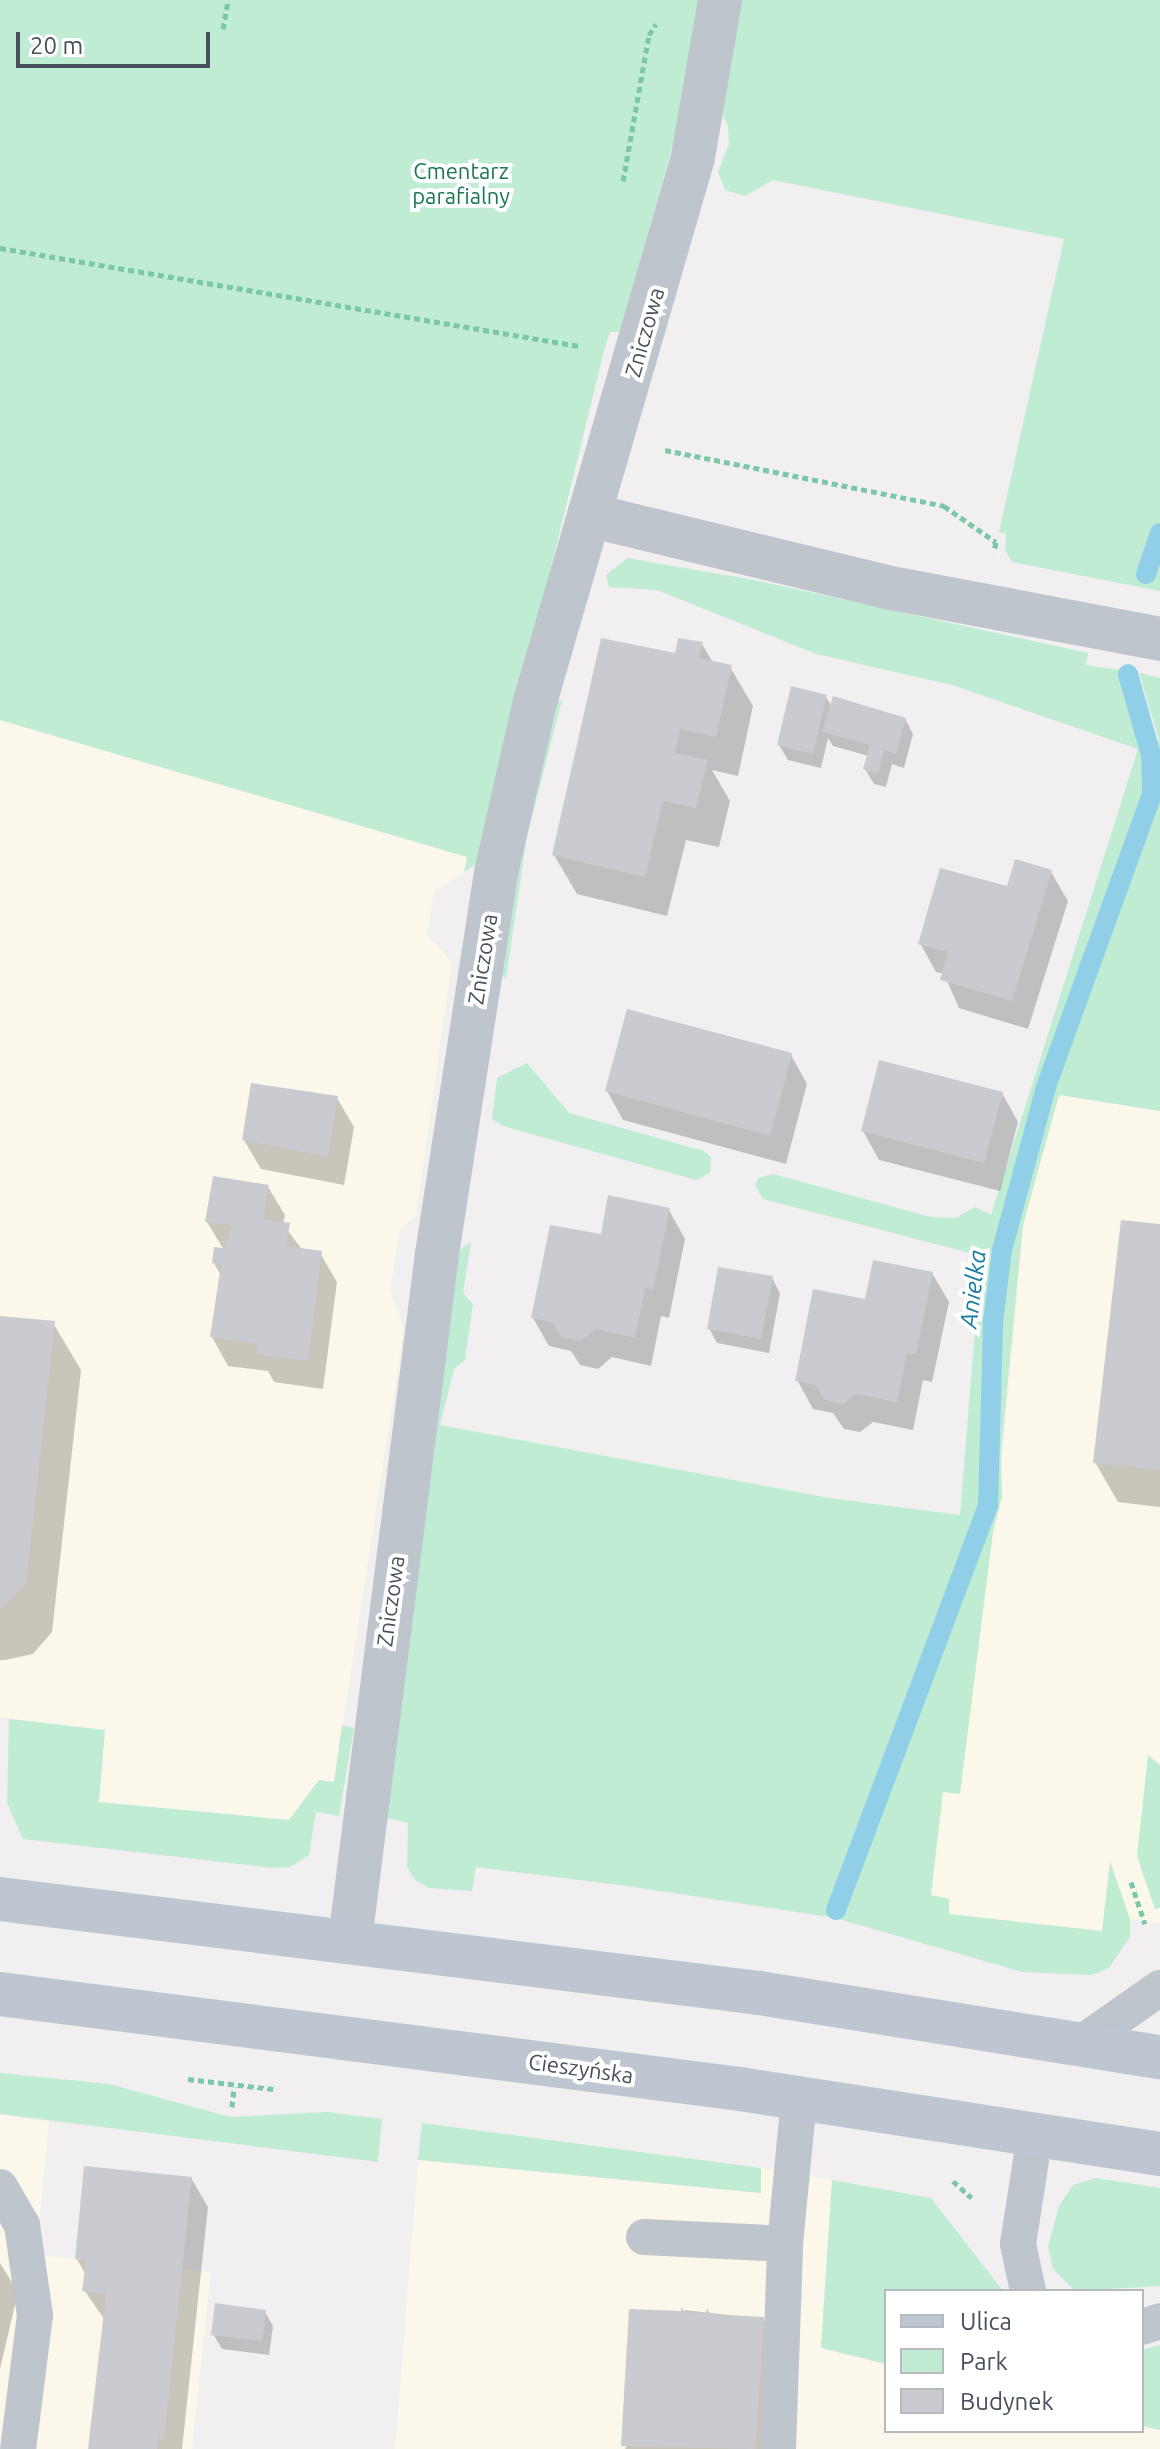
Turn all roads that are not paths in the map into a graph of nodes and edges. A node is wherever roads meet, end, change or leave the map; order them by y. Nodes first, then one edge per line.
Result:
1 (720, 0) edge
2 (589, 515) junction
3 (1160, 639) edge
4 (0, 1899) edge
5 (350, 1940) junction
6 (1160, 1988) edge
7 (0, 1994) edge
8 (1080, 2044) junction
9 (1160, 2057) edge
10 (799, 2098) junction
11 (1035, 2134) junction
12 (1160, 2154) edge
13 (0, 2187) edge
14 (644, 2237) dead end
15 (785, 2244) junction
16 (1028, 2289) edge
17 (18, 2449) edge
18 (778, 2449) edge

1 - 2 street, Zniczowa
2 - 3 street
2 - 5 street, Zniczowa
4 - 5 main road
5 - 8 main road
6 - 8 lane
7 - 10 main road, Cieszyńska
8 - 9 main road
10 - 11 main road, Cieszyńska
10 - 15 lane
11 - 12 main road, Cieszyńska
11 - 16 lane
13 - 17 lane
14 - 15 lane
15 - 18 lane

